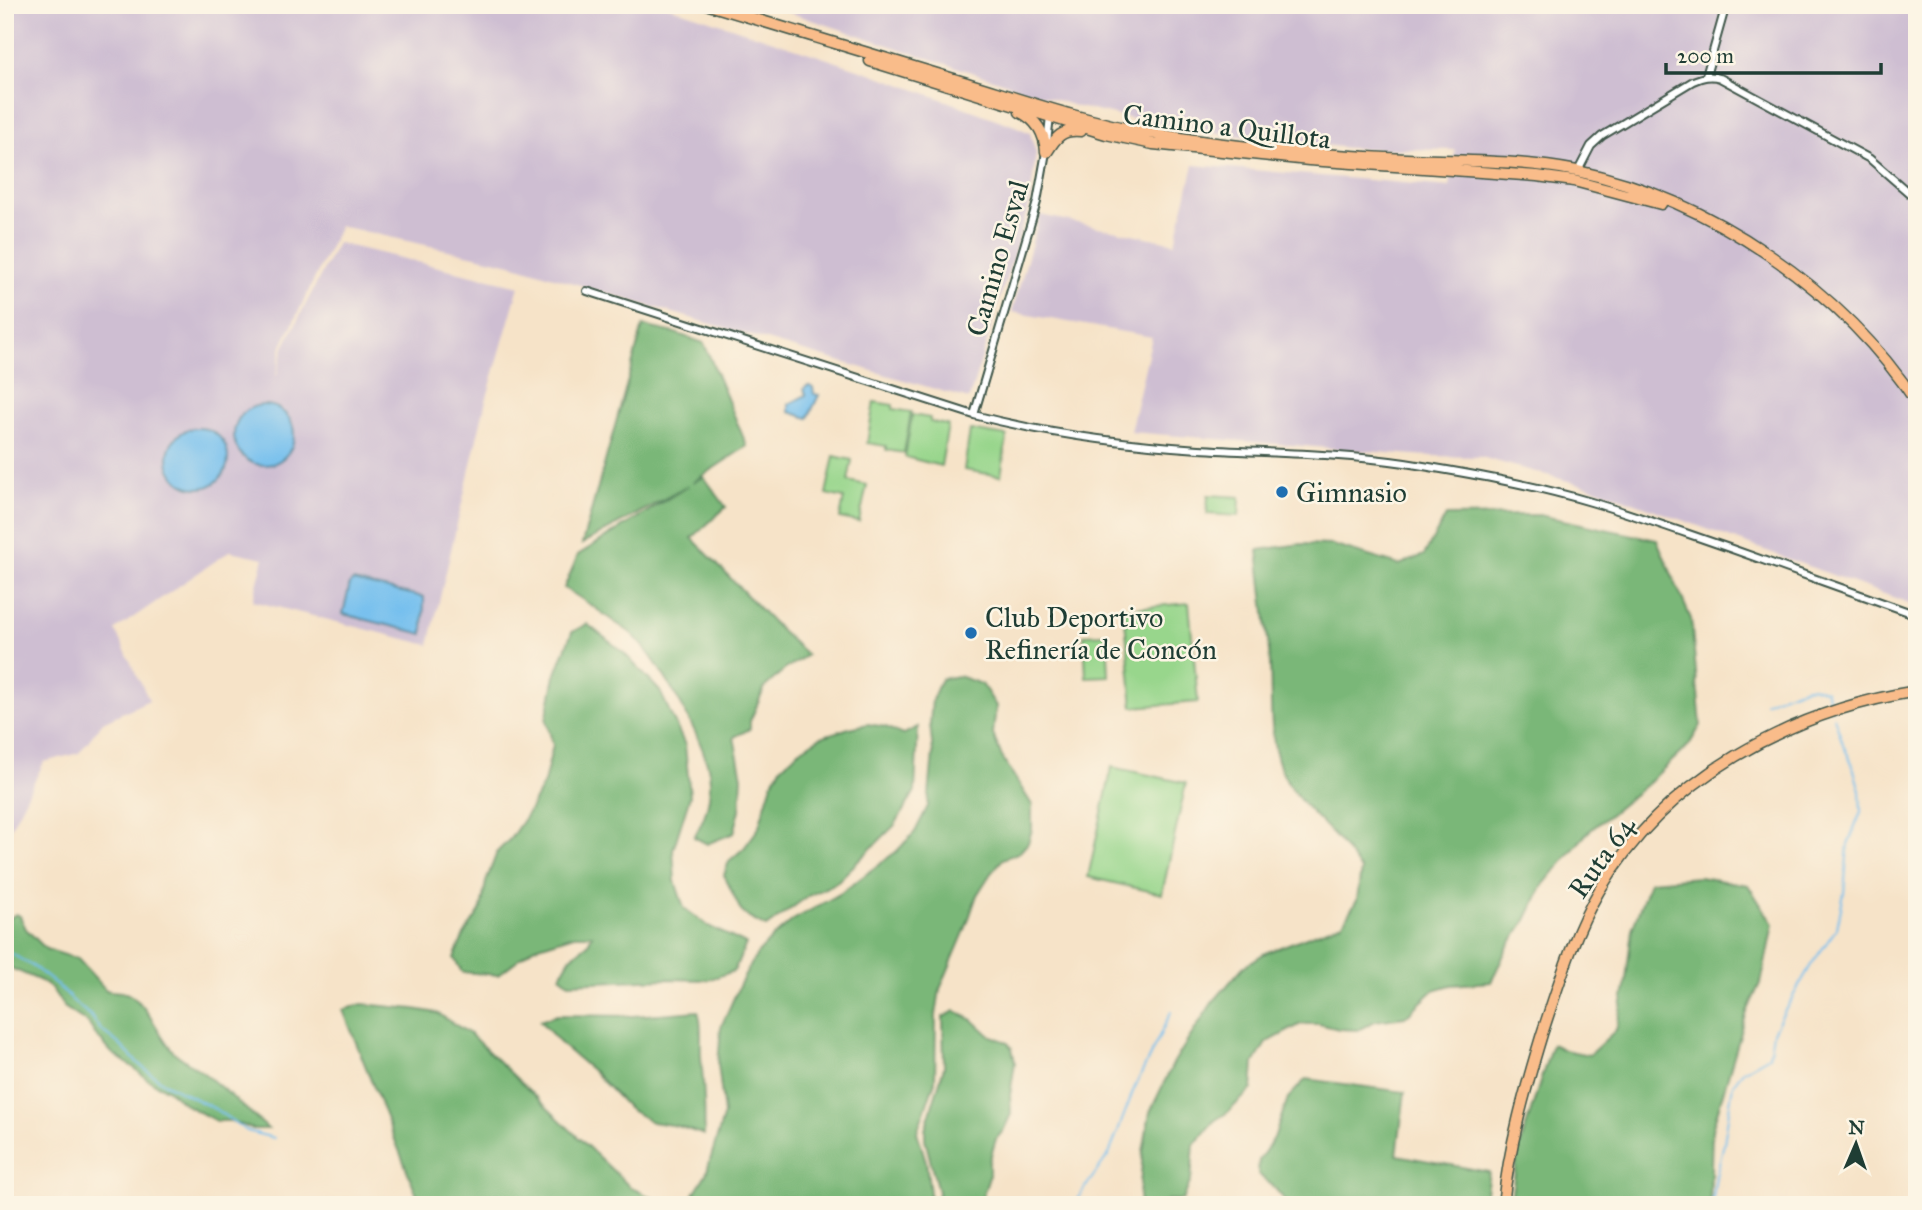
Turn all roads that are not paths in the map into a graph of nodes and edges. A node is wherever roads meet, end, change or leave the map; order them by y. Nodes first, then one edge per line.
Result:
1 (703, 5) edge
2 (709, 5) edge
3 (1726, 5) edge
4 (1706, 76) junction
5 (994, 100) junction
6 (1051, 113) junction
7 (1106, 134) junction
8 (1046, 152) junction
9 (1576, 176) junction
10 (1917, 200) edge
11 (587, 291) dead end
12 (1917, 403) edge
13 (974, 415) junction
14 (1917, 615) edge
15 (1917, 691) edge
16 (1503, 1205) edge

1 - 5 main road, Camino a Quillota
2 - 6 main road, Camino a Quillota
3 - 4 street
4 - 9 street
4 - 10 street
5 - 6 main road, Camino a Quillota
5 - 8 main road
6 - 7 main road, Camino a Quillota
6 - 8 street, Camino Esval
6 - 9 main road, Camino a Quillota
7 - 8 main road
7 - 9 main road, Camino a Quillota
8 - 13 street, Camino Esval
9 - 12 main road, Camino a Quillota
11 - 13 street
13 - 14 street
15 - 16 main road, Ruta 64

